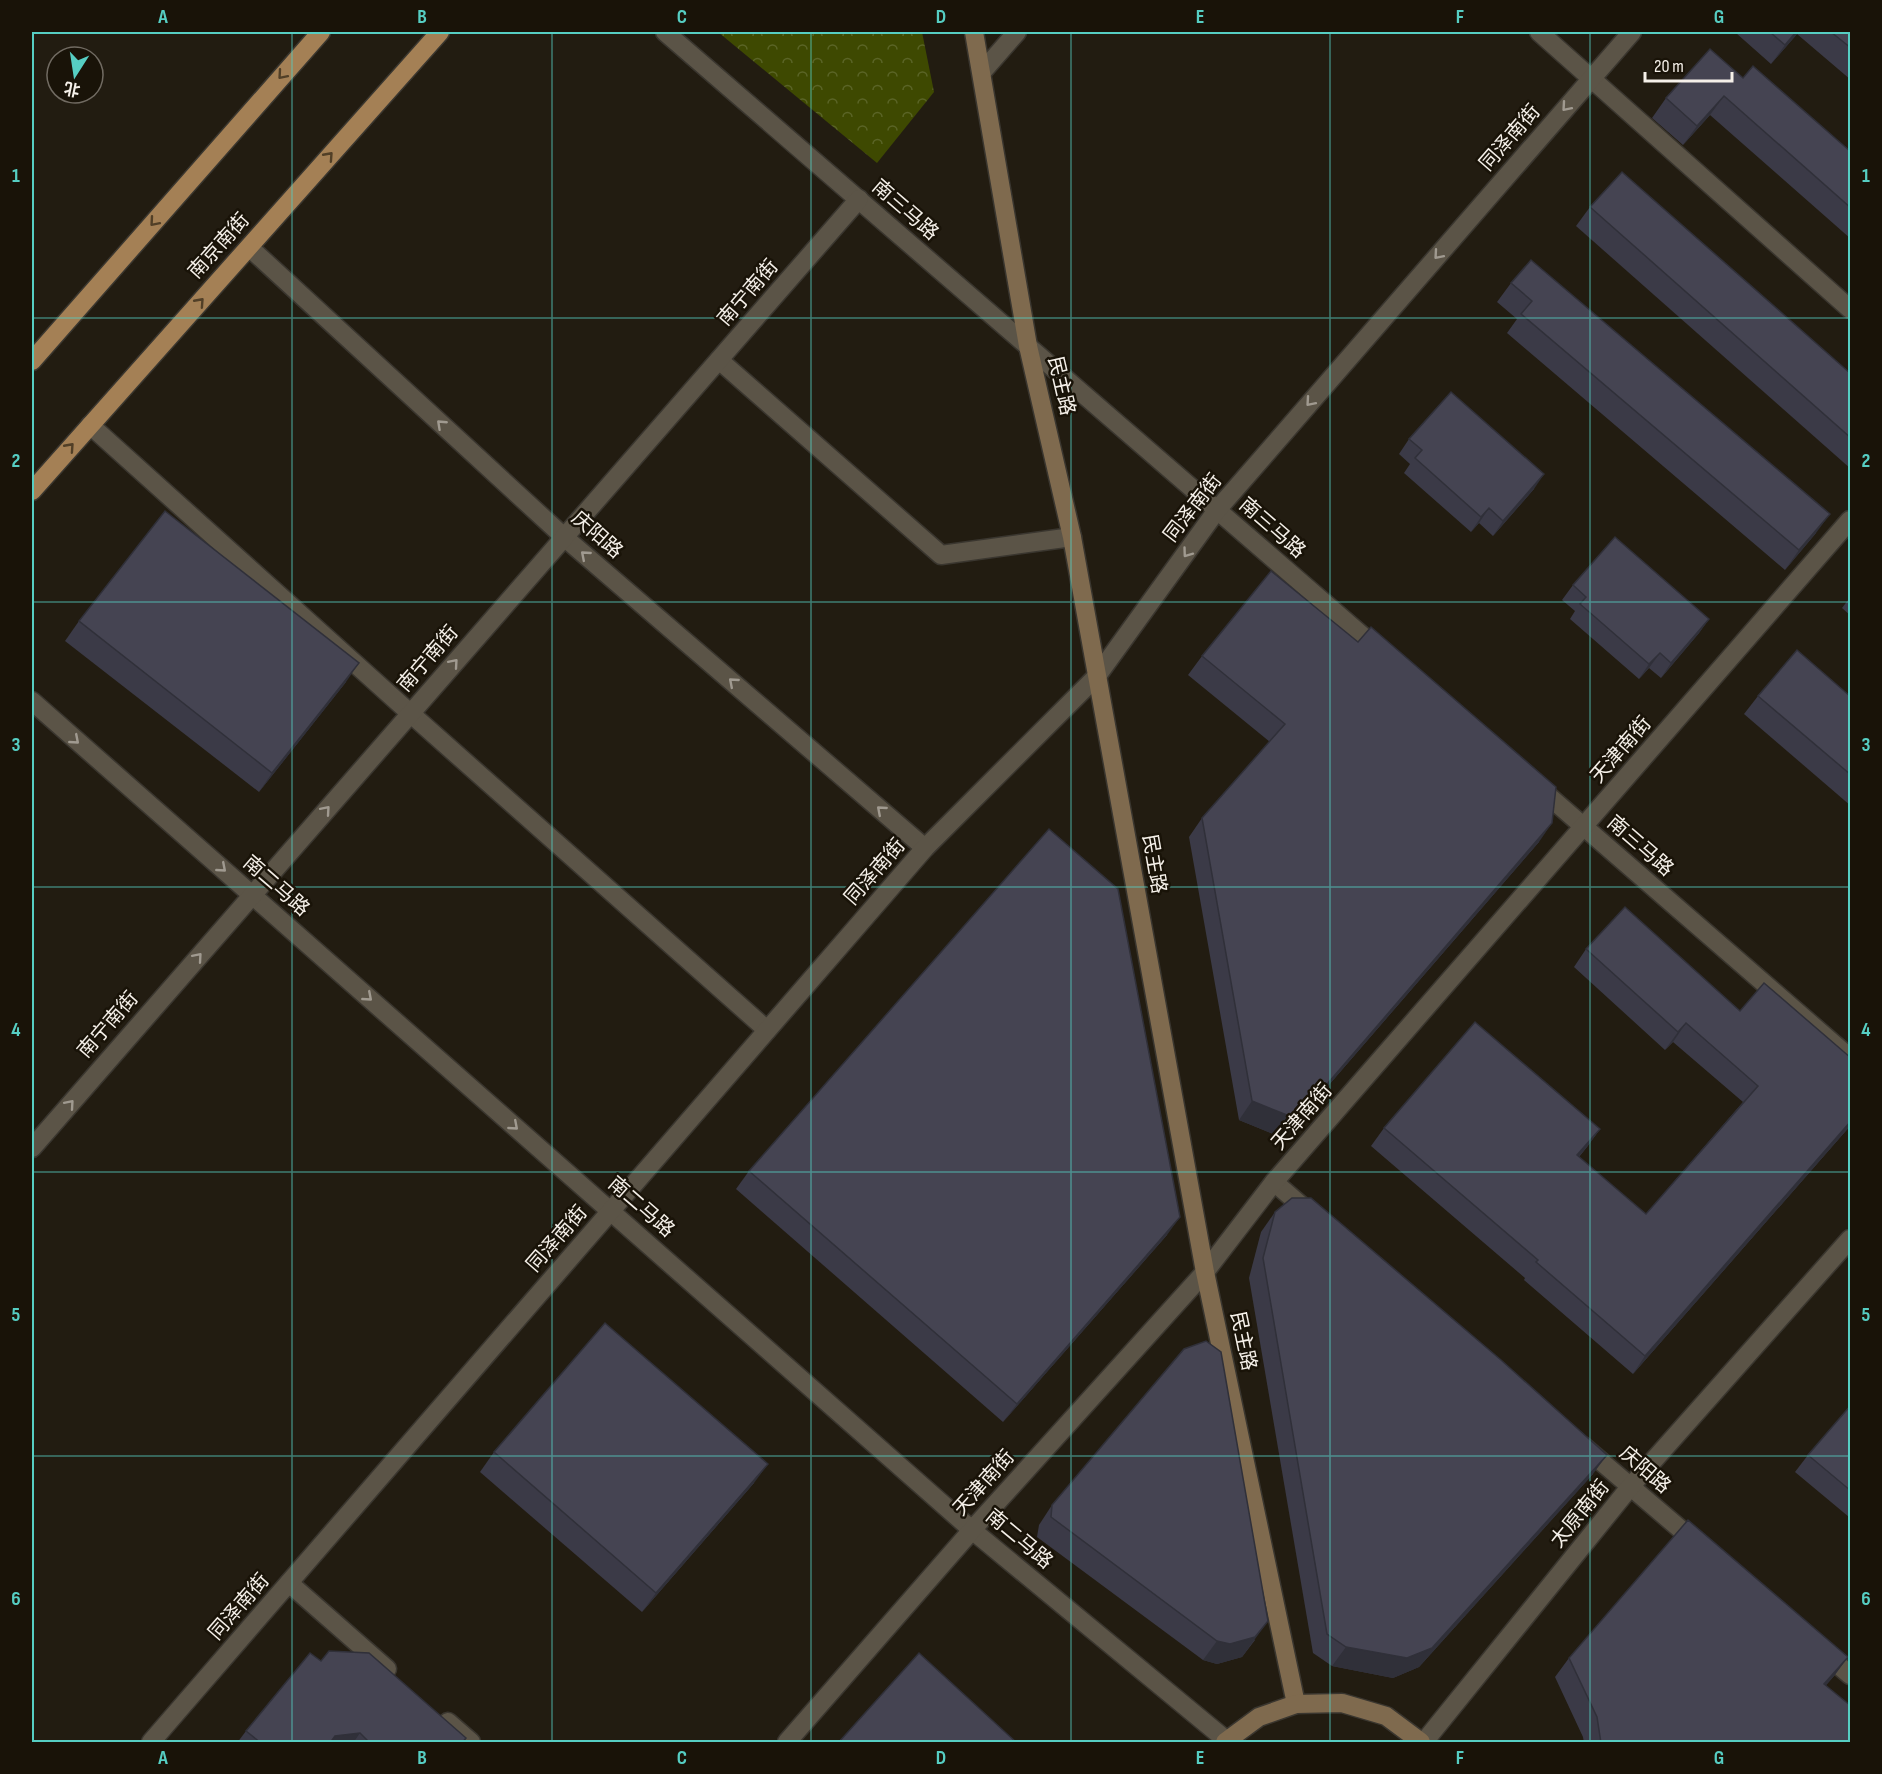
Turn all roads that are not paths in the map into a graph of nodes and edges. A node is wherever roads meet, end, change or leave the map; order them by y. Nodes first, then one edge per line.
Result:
1 (321, 32) edge
2 (440, 32) edge
3 (665, 32) edge
4 (974, 32) edge
5 (1017, 32) edge
6 (1539, 32) edge
7 (1632, 32) edge
8 (982, 72) junction
9 (1591, 78) junction
10 (859, 199) junction
11 (249, 247) junction
12 (1851, 309) edge
13 (1028, 346) junction
14 (719, 360) junction
15 (32, 362) edge
16 (90, 425) junction
17 (32, 491) edge
18 (1218, 510) junction
19 (1851, 520) edge
20 (564, 537) junction
21 (1072, 537) junction
22 (1396, 664) edge
23 (1098, 676) junction
24 (32, 701) edge
25 (410, 713) junction
26 (1521, 772) edge
27 (1584, 827) junction
28 (925, 848) junction
29 (252, 895) junction
30 (767, 1030) junction
31 (1851, 1058) edge
32 (32, 1148) edge
33 (1274, 1182) junction
34 (611, 1211) junction
35 (1328, 1228) edge
36 (1851, 1239) edge
37 (1205, 1272) junction
38 (1568, 1433) edge
39 (1630, 1487) junction
40 (972, 1530) junction
41 (1710, 1554) edge
42 (289, 1583) junction
43 (1806, 1637) edge
44 (1851, 1675) edge
45 (402, 1682) edge
46 (1296, 1704) junction
47 (436, 1712) edge
48 (1225, 1742) edge
49 (151, 1743) edge
50 (471, 1743) edge
51 (787, 1743) edge
52 (1423, 1743) edge

1 -> 15 main road
11 -> 2 main road, 南京南街
3 - 10 street, 南三马路
4 - 8 street, 民主路
5 - 8 street
6 - 9 street
7 - 9 street, 同泽南街
8 - 13 street, 民主路
9 - 12 street
9 -> 18 street, 同泽南街
10 - 13 street, 南三马路
10 - 14 street, 南宁南街
16 -> 11 main road, 南京南街
20 -> 11 street, 庆阳路
13 - 18 street, 南三马路
13 - 21 street, 民主路
14 - 20 street, 南宁南街
14 - 21 street
17 -> 16 main road, 南京南街
16 - 25 street
18 - 22 street, 南三马路
18 -> 23 street, 同泽南街
19 - 27 street, 天津南街
25 -> 20 street, 南宁南街
28 -> 20 street, 庆阳路
21 - 23 street, 民主路
23 - 28 street, 同泽南街
23 - 37 street, 民主路
24 -> 29 street, 南二马路
29 -> 25 street, 南宁南街
25 - 30 street
26 - 27 street, 南三马路
27 - 31 street, 南三马路
27 - 33 street, 天津南街
28 - 30 street, 同泽南街
32 -> 29 street, 南宁南街
29 -> 34 street, 南二马路
30 - 34 street, 同泽南街
33 - 35 street
33 - 37 street, 天津南街
34 - 40 street, 南二马路
34 - 42 street, 同泽南街
36 - 39 street, 太原南街
37 - 40 street, 天津南街
37 - 46 street, 民主路
38 - 39 street, 庆阳路
39 - 41 street, 庆阳路
39 - 52 street, 太原南街
40 - 48 street, 南二马路
40 - 51 street, 天津南街
42 - 45 street
42 - 49 street, 同泽南街
43 - 44 street
46 - 48 street
46 - 52 street
47 - 50 street

